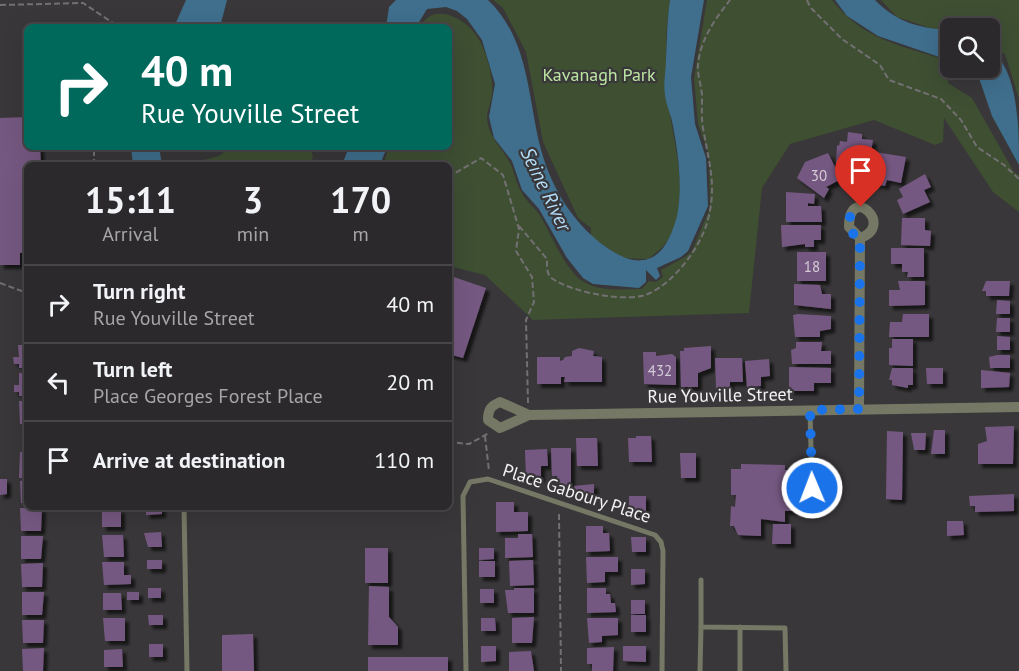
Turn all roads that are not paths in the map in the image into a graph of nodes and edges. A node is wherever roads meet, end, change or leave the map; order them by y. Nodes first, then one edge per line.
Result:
1 (860, 238) dead end
2 (1019, 407) edge
3 (859, 409) junction
4 (810, 410) junction
5 (529, 414) junction
6 (812, 488) dead end
7 (184, 510) edge
8 (701, 580) dead end
9 (701, 627) junction
10 (740, 627) junction
11 (187, 671) edge
12 (466, 671) edge
13 (662, 671) edge
14 (700, 671) edge
15 (740, 671) edge
16 (786, 671) edge

1 - 3 street
2 - 3 street, Rue Youville Street
3 - 4 street, Rue Youville Street
4 - 5 street, Rue Youville Street
4 - 6 lane
5 - 5 street, Rue Youville Street
7 - 11 lane
8 - 9 lane
9 - 10 lane
9 - 14 lane
10 - 15 lane
10 - 16 lane
12 - 13 lane, Place Gaboury Place

